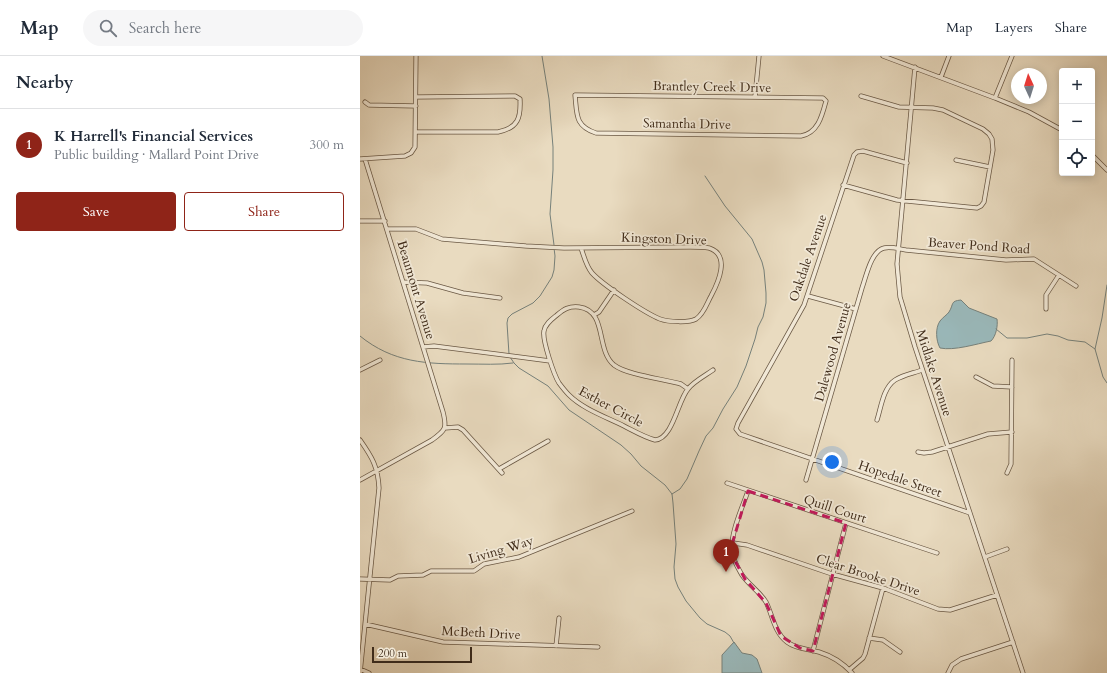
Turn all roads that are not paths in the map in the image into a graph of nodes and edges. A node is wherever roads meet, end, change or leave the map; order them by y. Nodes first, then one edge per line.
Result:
1 (416, 56) edge
2 (759, 56) edge
3 (883, 56) edge
4 (949, 56) edge
5 (1012, 56) edge
6 (893, 58) edge
7 (915, 67) junction
8 (941, 77) junction
9 (575, 95) joint
10 (861, 96) dead end
11 (416, 97) junction
12 (755, 97) junction
13 (995, 98) junction
14 (365, 102) dead end
15 (416, 106) junction
16 (912, 108) junction
17 (820, 120) joint
18 (1059, 128) edge
19 (416, 132) junction
20 (1095, 158) edge
21 (360, 159) edge
22 (365, 159) junction
23 (956, 160) dead end
24 (907, 163) junction
25 (990, 167) junction
26 (1107, 170) edge
27 (843, 185) junction
28 (903, 201) junction
29 (360, 221) edge
30 (385, 221) junction
31 (388, 229) junction
32 (581, 248) junction
33 (898, 249) junction
34 (1059, 275) junction
35 (403, 282) junction
36 (1076, 286) dead end
37 (614, 290) junction
38 (808, 296) junction
39 (500, 298) dead end
40 (856, 309) junction
41 (1046, 309) dead end
42 (594, 315) junction
43 (423, 347) junction
44 (380, 360) dead end
45 (1012, 360) dead end
46 (550, 361) junction
47 (360, 370) edge
48 (714, 370) dead end
49 (922, 370) junction
50 (976, 377) dead end
51 (1012, 387) junction
52 (688, 389) junction
53 (877, 420) dead end
54 (445, 428) junction
55 (736, 429) joint
56 (1012, 432) junction
57 (360, 440) edge
58 (548, 441) dead end
59 (948, 447) junction
60 (918, 452) dead end
61 (813, 459) junction
62 (378, 470) junction
63 (1007, 473) dead end
64 (360, 480) edge
65 (806, 480) dead end
66 (727, 483) dead end
67 (748, 491) junction
68 (632, 511) dead end
69 (970, 513) junction
70 (846, 523) junction
71 (732, 543) junction
72 (1007, 549) dead end
73 (937, 553) dead end
74 (984, 557) junction
75 (832, 574) junction
76 (360, 579) edge
77 (370, 580) junction
78 (883, 588) junction
79 (997, 595) junction
80 (559, 618) dead end
81 (365, 624) junction
82 (869, 638) junction
83 (1013, 642) junction
84 (556, 646) junction
85 (598, 647) dead end
86 (813, 651) junction
87 (900, 652) dead end
88 (360, 671) edge
89 (850, 671) edge
90 (369, 673) edge
91 (948, 673) edge
92 (1023, 673) edge

1 - 11 street
2 - 12 street
3 - 6 street
4 - 8 street
5 - 13 street
6 - 7 street
7 - 8 street
7 - 16 street, Midlake Avenue
8 - 13 street
9 - 12 street, Brantley Creek Drive
9 - 17 street, Samantha Drive
10 - 16 street
11 - 15 street
11 - 19 street
12 - 17 street, Brantley Creek Drive
13 - 18 street
14 - 15 street
15 - 19 street
16 - 24 street, Midlake Avenue
16 - 25 street
19 - 22 street
20 - 26 street
21 - 22 street
22 - 30 street, Beaumont Avenue
23 - 25 street
24 - 27 street, Oakdale Avenue
24 - 28 street, Midlake Avenue
25 - 28 street
27 - 28 street
27 - 38 street, Oakdale Avenue
28 - 33 street, Midlake Avenue
29 - 30 street
30 - 31 street, Beaumont Avenue
31 - 32 street, Kingston Drive
31 - 35 street, Beaumont Avenue
32 - 37 street, Kingston Drive
32 - 37 street, Kingston Drive
33 - 34 street, Beaver Pond Road
33 - 40 street, Dalewood Avenue
33 - 49 street, Midlake Avenue
34 - 36 street, Beaver Pond Road
34 - 41 street
35 - 39 street
35 - 43 street, Beaumont Avenue
37 - 42 street
38 - 40 street
38 - 55 street, Oakdale Avenue
40 - 61 street, Dalewood Avenue
42 - 46 street, Esther Circle
42 - 52 street
43 - 46 street
43 - 54 street, Beaumont Avenue
44 - 47 street
45 - 51 street
46 - 52 street, Esther Circle
48 - 52 street, Esther Circle
49 - 53 street
49 - 59 street, Midlake Avenue
50 - 51 street
51 - 56 street
54 - 58 street
54 - 62 street
55 - 61 street, Hopedale Street
56 - 59 street
56 - 63 street
57 - 62 street
59 - 60 street
59 - 69 street, Midlake Avenue
61 - 65 street, Dalewood Avenue
61 - 69 street, Hopedale Street
62 - 64 street
62 - 77 street
66 - 67 street, Quill Court
67 - 70 street, Quill Court
67 - 71 street
68 - 77 street, Living Way
69 - 74 street, Midlake Avenue
70 - 73 street, Quill Court
70 - 75 street
71 - 75 street, Clear Brooke Drive
71 - 86 street
72 - 74 street
74 - 79 street, Midlake Avenue
75 - 78 street, Clear Brooke Drive
75 - 86 street
76 - 77 street, Living Way
77 - 81 street
78 - 79 street, Clear Brooke Drive
78 - 82 street
79 - 83 street, Midlake Avenue
80 - 84 street
81 - 84 street, McBeth Drive
81 - 88 street
82 - 87 street
82 - 89 street
83 - 91 street
83 - 92 street, Midlake Avenue
84 - 85 street, McBeth Drive
86 - 89 street
88 - 90 street

